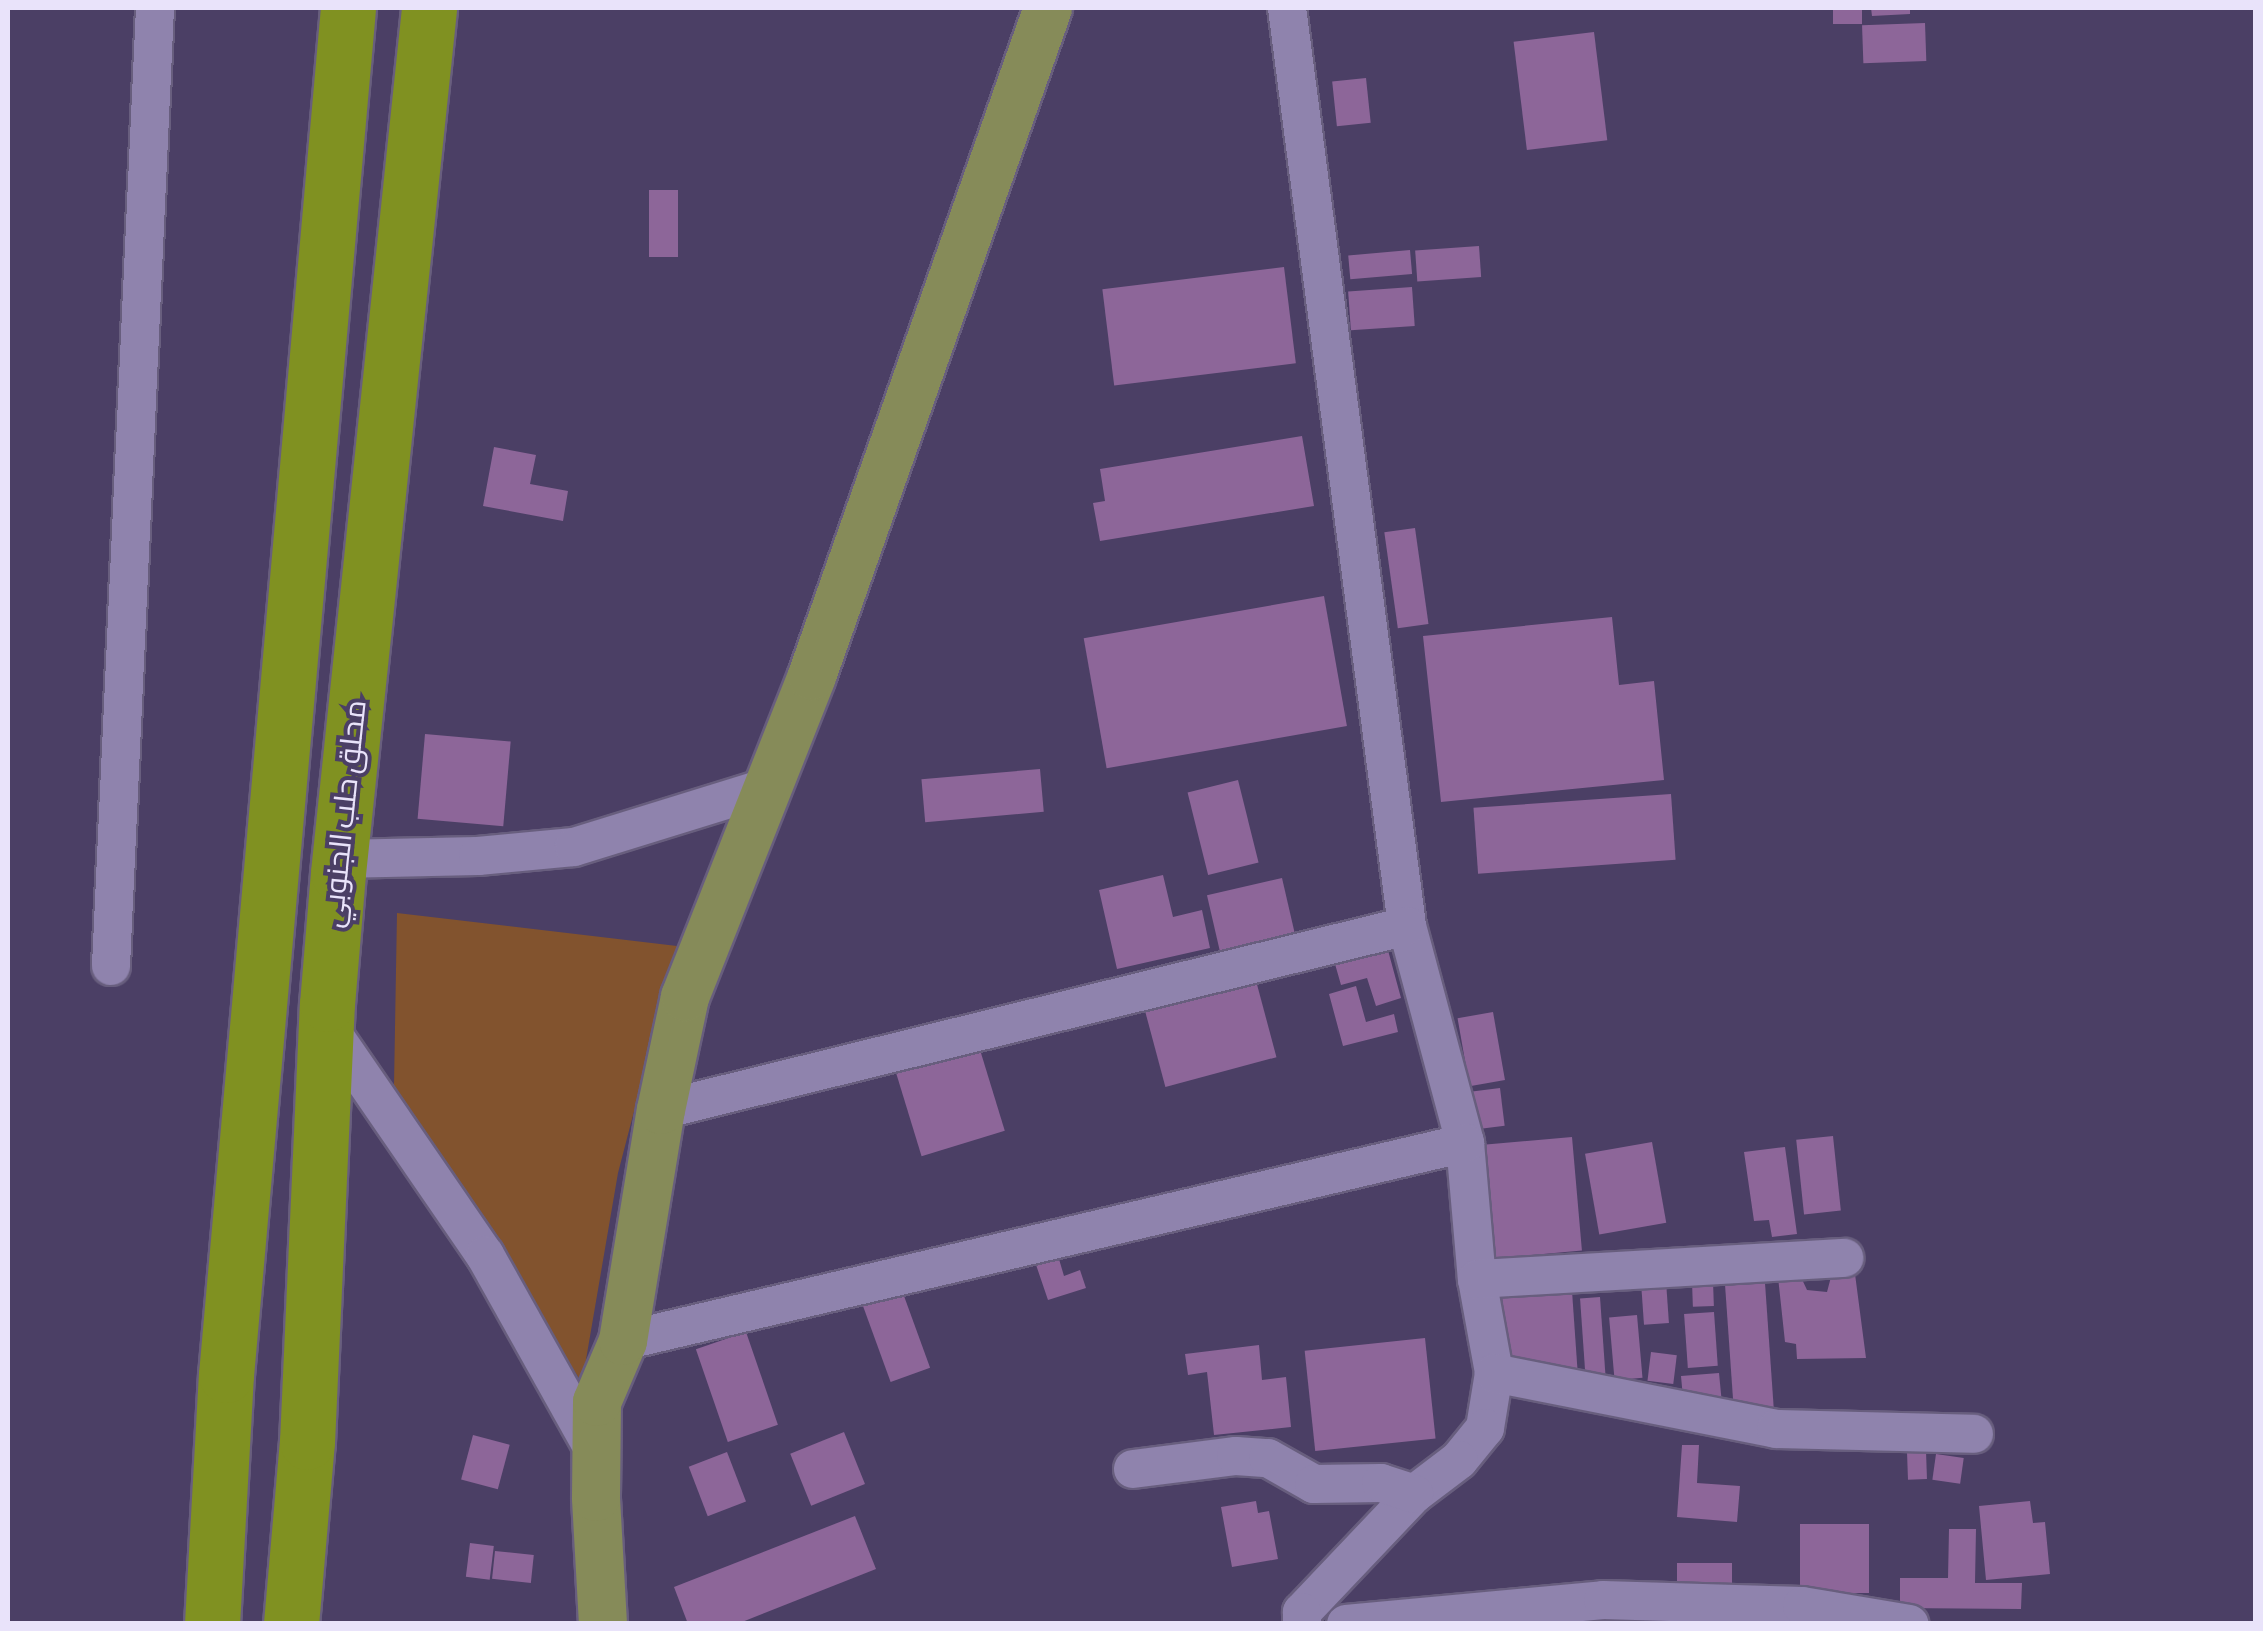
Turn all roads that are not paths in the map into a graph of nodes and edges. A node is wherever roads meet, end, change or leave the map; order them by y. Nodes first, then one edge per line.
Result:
1 (155, 8) edge
2 (348, 8) edge
3 (429, 8) edge
4 (1048, 8) edge
5 (1288, 8) edge
6 (768, 787) junction
7 (339, 859) junction
8 (1407, 926) junction
9 (111, 966) dead end
10 (326, 1024) junction
11 (660, 1110) junction
12 (1465, 1142) junction
13 (1844, 1258) dead end
14 (1477, 1280) junction
15 (623, 1341) junction
16 (1494, 1373) junction
17 (1974, 1434) dead end
18 (596, 1454) junction
19 (1132, 1470) dead end
20 (1414, 1494) junction
21 (1601, 1612) edge
22 (212, 1624) edge
23 (291, 1624) edge
24 (603, 1624) edge
25 (1302, 1624) edge
26 (1346, 1624) edge
27 (1909, 1624) edge

1 - 9 street
2 - 22 highway
3 - 7 highway, محلق حلب الجنوبي
4 - 6 main road
5 - 8 street
6 - 7 street
6 - 11 main road
7 - 10 highway, محلق حلب الجنوبي
8 - 11 street
8 - 12 street
10 - 18 street
10 - 23 highway, محلق حلب الجنوبي
11 - 15 main road
12 - 14 street
12 - 15 street
13 - 14 street
14 - 16 street
15 - 18 main road
16 - 17 street
16 - 20 street
18 - 24 main road
19 - 20 street
20 - 25 street
21 - 26 street
21 - 27 street

